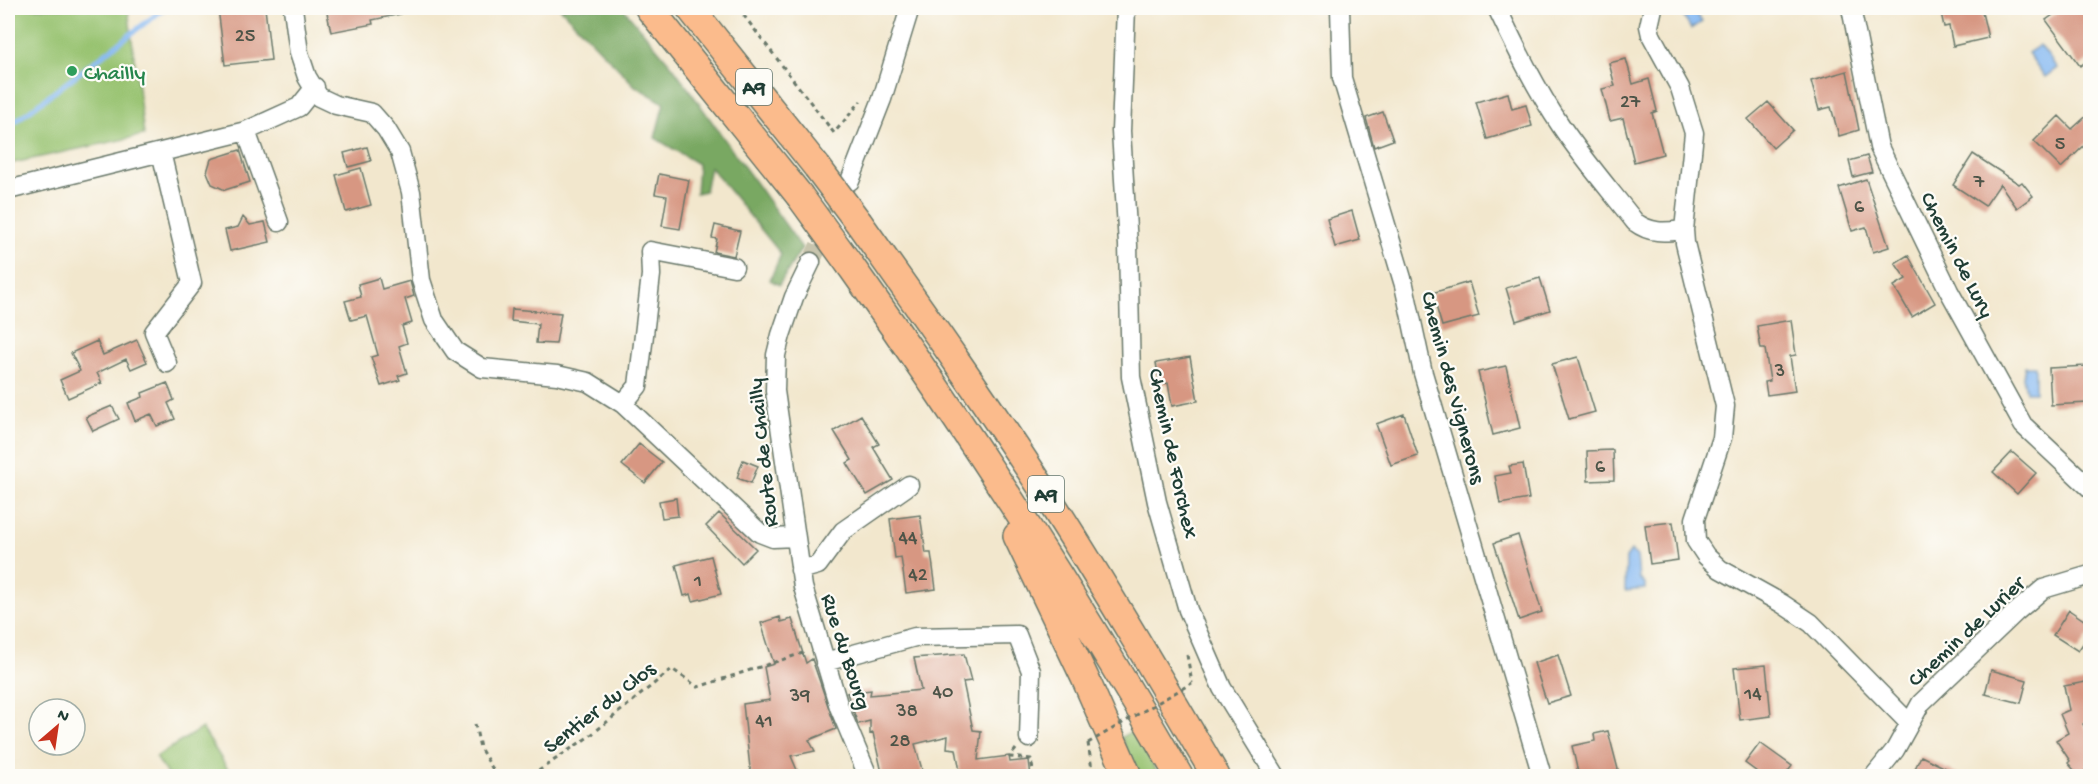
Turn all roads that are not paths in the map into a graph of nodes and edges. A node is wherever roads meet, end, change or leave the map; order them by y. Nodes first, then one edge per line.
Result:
1 (292, 8) edge
2 (649, 8) edge
3 (690, 8) edge
4 (910, 8) edge
5 (1126, 8) edge
6 (1340, 8) edge
7 (1497, 8) edge
8 (1653, 8) edge
9 (1851, 8) edge
10 (315, 87) junction
11 (246, 131) junction
12 (161, 152) junction
13 (850, 181) tunnel mouth
14 (8, 190) edge
15 (279, 222) dead end
16 (1684, 230) junction
17 (811, 262) tunnel mouth
18 (734, 267) dead end
19 (167, 363) dead end
20 (623, 404) junction
21 (962, 424) junction
22 (909, 485) dead end
23 (2091, 488) edge
24 (795, 537) junction
25 (800, 570) junction
26 (2091, 575) edge
27 (822, 655) junction
28 (1909, 723) junction
29 (1029, 738) dead end
30 (868, 777) edge
31 (1128, 777) edge
32 (1179, 777) edge
33 (1216, 777) edge
34 (1276, 777) edge
35 (1542, 777) edge
36 (1874, 777) edge

1 - 10 street
2 - 21 highway, A9, bridge
3 - 33 highway, A9, bridge
4 - 13 street
5 - 34 street, Chemin de Forchex
6 - 35 street, Chemin des Vignerons
7 - 16 street
8 - 16 street
9 - 23 street, Chemin de Lury
10 - 11 street
10 - 20 street
11 - 12 street
11 - 15 street
12 - 14 street
12 - 19 street
16 - 28 street
17 - 24 street, Route de Chailly
18 - 20 street
20 - 24 street
21 - 31 highway
21 - 32 highway, A9
22 - 25 street
24 - 25 street, Rue du Bourg
25 - 27 street, Rue du Bourg
26 - 28 street, Chemin de Lurier
27 - 29 street
27 - 30 street, Rue du Bourg
28 - 36 street, Chemin de Lurier

